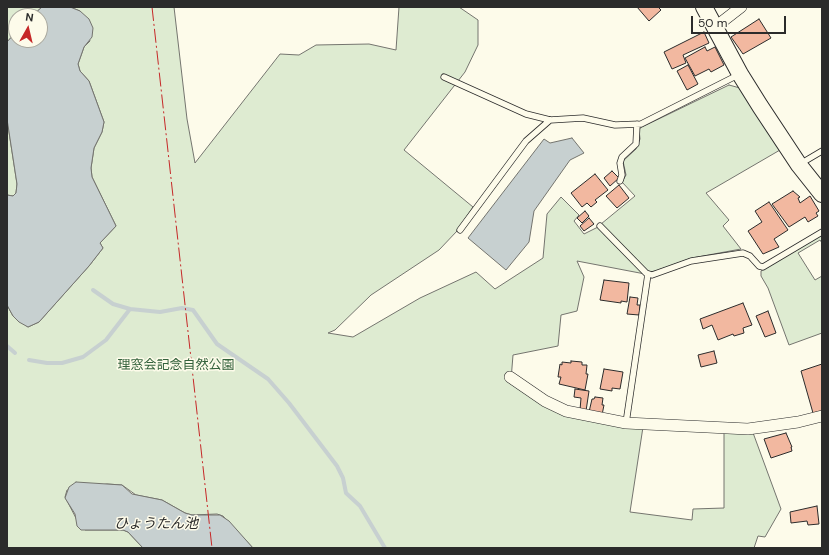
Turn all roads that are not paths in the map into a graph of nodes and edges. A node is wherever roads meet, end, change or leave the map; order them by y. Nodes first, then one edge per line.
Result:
1 (704, 7) edge
2 (741, 7) edge
3 (714, 28) junction
4 (740, 74) junction
5 (444, 77) dead end
6 (550, 120) junction
7 (637, 124) junction
8 (822, 151) edge
9 (799, 165) junction
10 (620, 181) dead end
11 (822, 194) edge
12 (600, 226) dead end
13 (460, 230) dead end
14 (822, 232) edge
15 (648, 274) junction
16 (510, 377) dead end
17 (822, 416) edge
18 (626, 423) junction

1 - 3 street
2 - 3 street
3 - 4 street
4 - 7 lane
4 - 9 street
5 - 6 lane
6 - 7 lane
6 - 13 lane
7 - 10 lane
8 - 9 lane
9 - 11 street
12 - 15 lane
14 - 15 lane
15 - 18 lane
16 - 18 street
17 - 18 street

